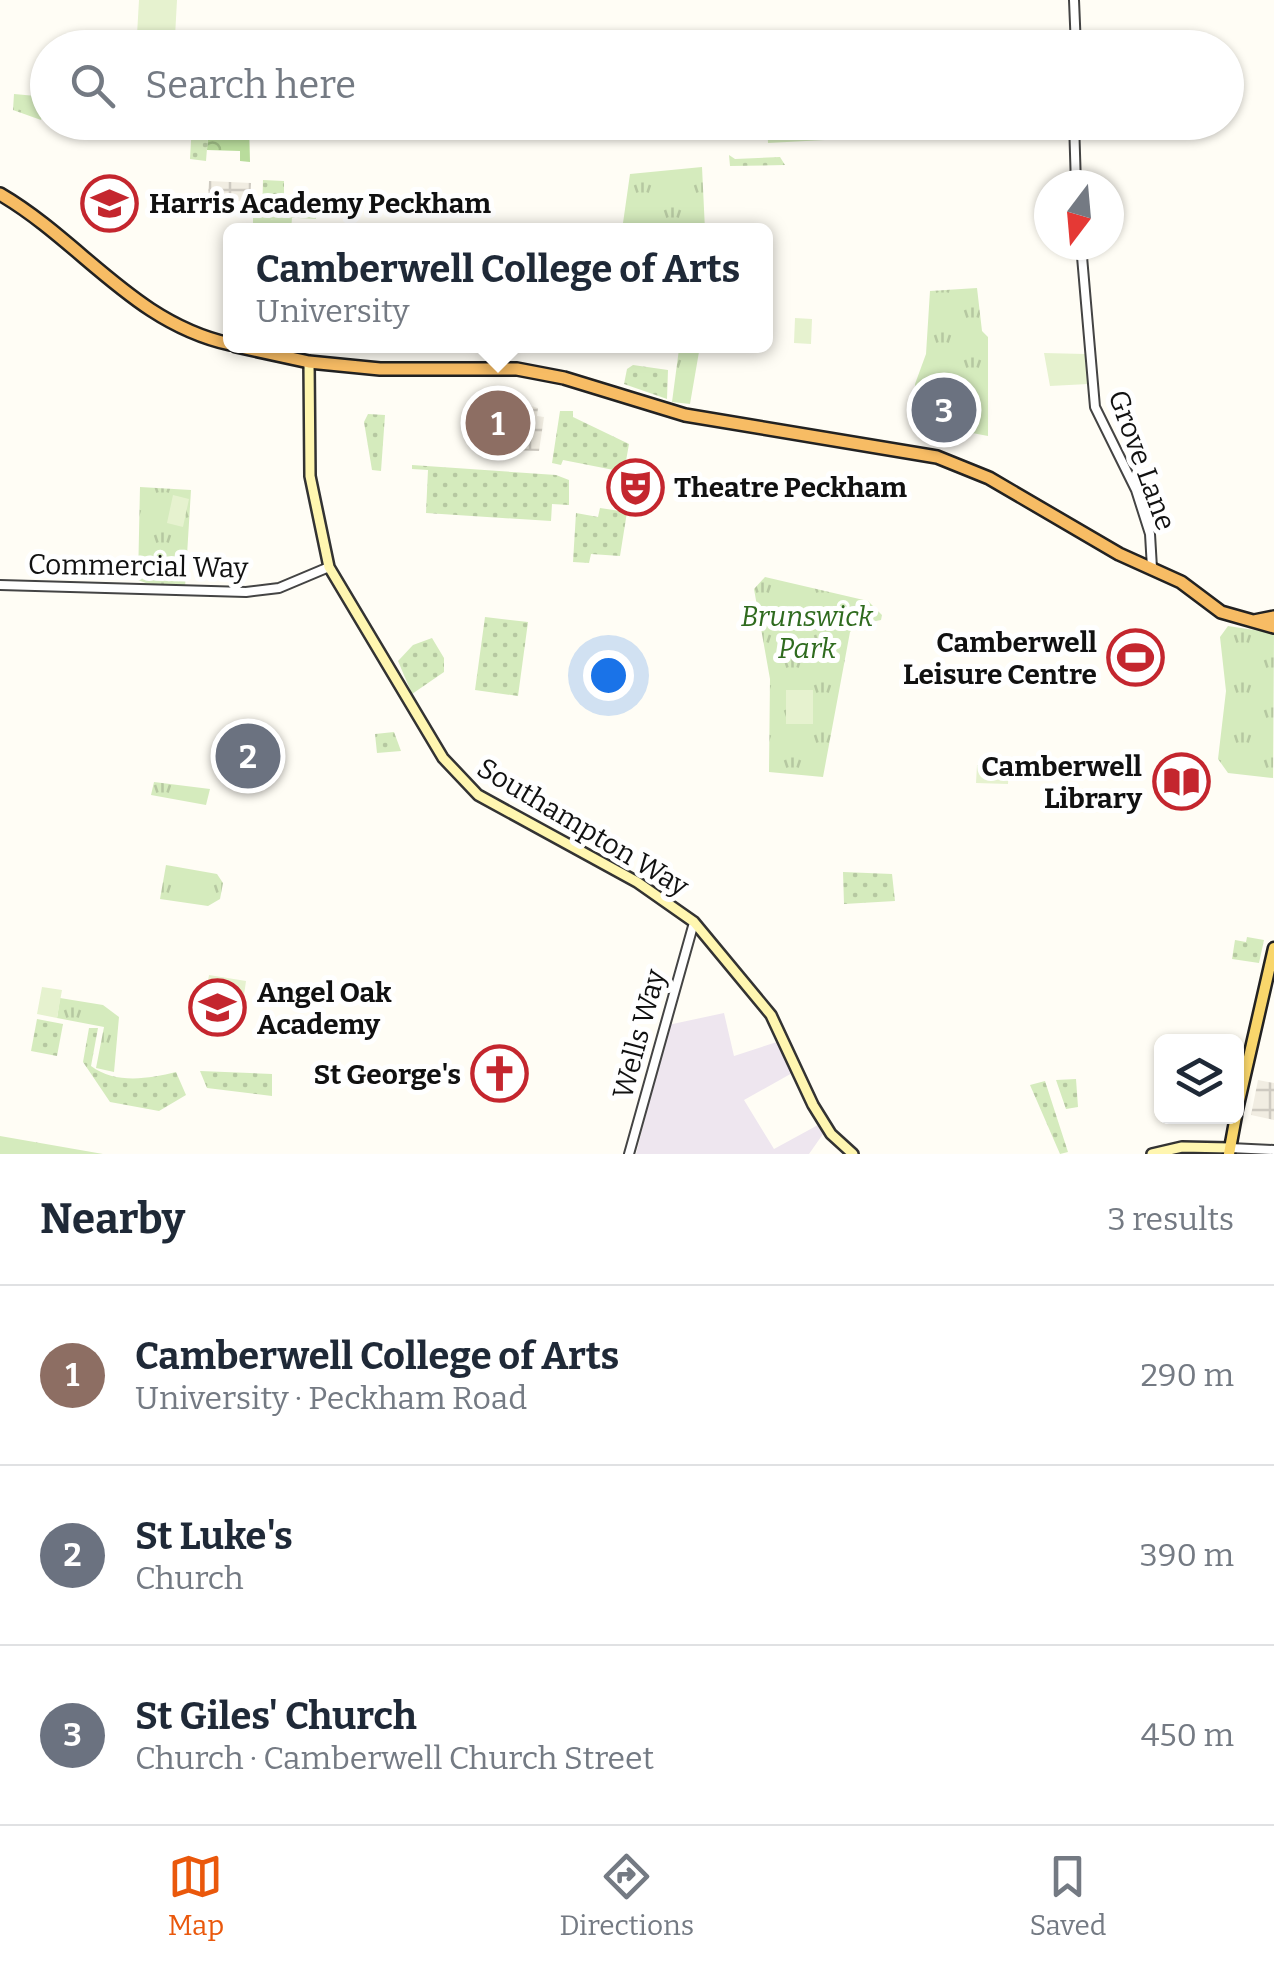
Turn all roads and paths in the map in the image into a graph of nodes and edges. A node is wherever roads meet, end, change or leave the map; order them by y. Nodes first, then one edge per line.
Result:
1 (1074, 0) edge
2 (1075, 30) edge
3 (1075, 140) edge
4 (1076, 170) edge
5 (2, 195) edge
6 (1083, 260) edge
7 (223, 342) edge
8 (269, 353) edge
9 (309, 362) junction
10 (329, 566) junction
11 (1152, 570) junction
12 (0, 585) edge
13 (1274, 617) edge
14 (1254, 621) junction
15 (1274, 627) edge
16 (693, 924) junction
17 (1274, 948) edge
18 (1244, 1080) edge
19 (1234, 1124) edge
20 (1274, 1150) edge
21 (1229, 1151) edge
22 (628, 1154) edge
23 (853, 1154) edge
24 (1152, 1154) edge

1 - 2 street
3 - 4 street
5 - 7 highway
6 - 11 street, Grove Lane
8 - 9 highway
9 - 10 main road, Southampton Way
9 - 11 highway
10 - 12 street, Commercial Way
10 - 16 main road, Southampton Way
11 - 14 highway
13 - 14 highway
14 - 15 highway
16 - 22 street, Wells Way
16 - 23 main road, Southampton Way
17 - 18 main road
19 - 21 main road
20 - 21 street
21 - 24 main road

